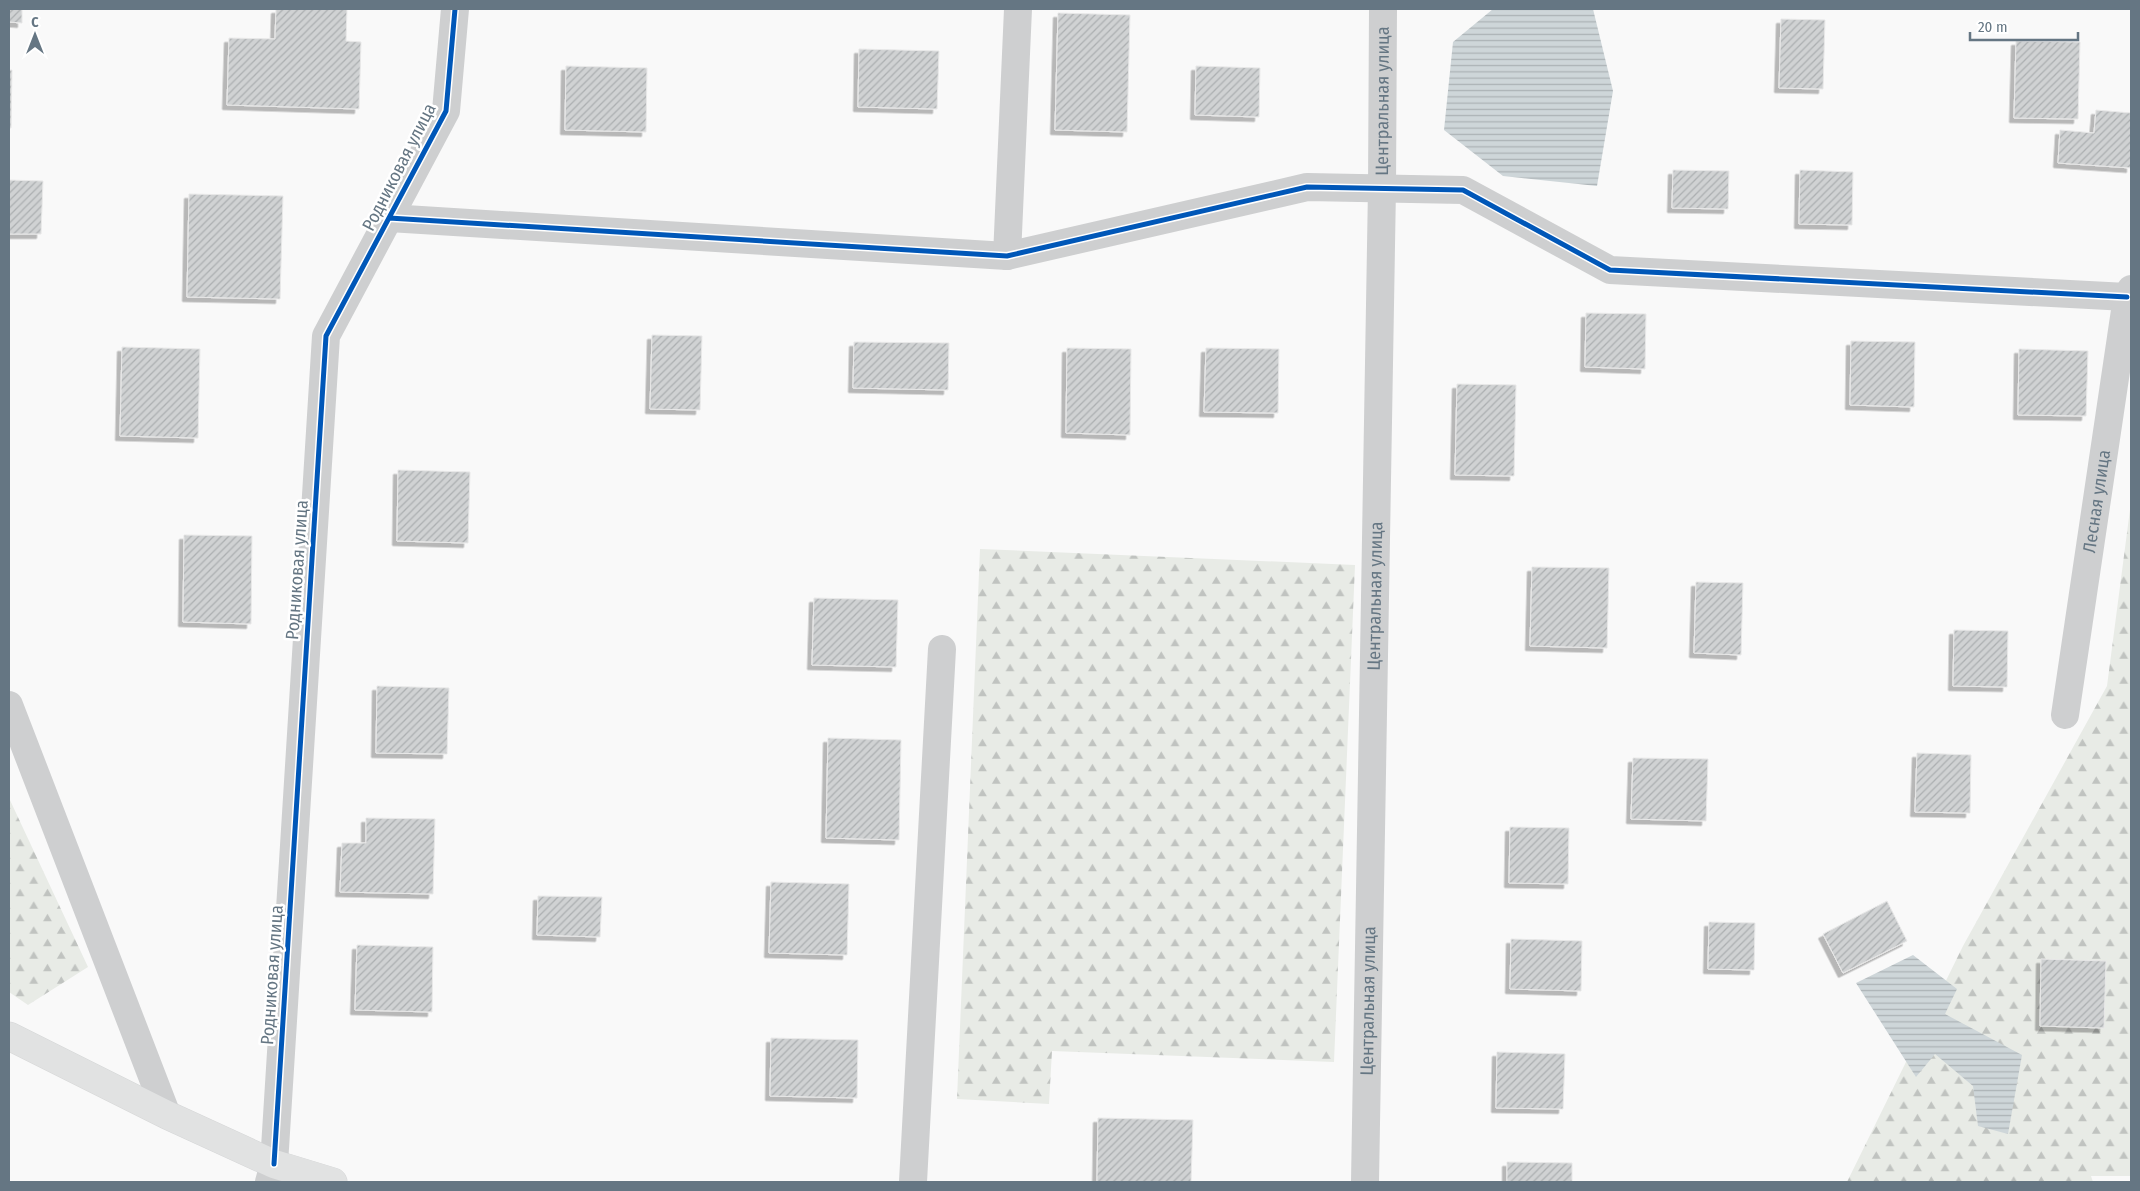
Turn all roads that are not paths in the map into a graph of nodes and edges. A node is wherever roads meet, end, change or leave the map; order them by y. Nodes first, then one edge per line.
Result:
1 (456, 9) edge
2 (1018, 9) edge
3 (1383, 9) edge
4 (1382, 188) junction
5 (389, 218) junction
6 (1007, 256) junction
7 (2129, 293) edge
8 (942, 649) dead end
9 (9, 705) edge
10 (2065, 715) dead end
11 (9, 1036) edge
12 (166, 1115) junction
13 (272, 1173) edge
14 (333, 1182) edge
15 (913, 1182) edge
16 (1365, 1182) edge

1 - 5 street, Родниковая улица
2 - 6 street
3 - 4 street, Центральная улица
4 - 6 street
4 - 7 street
4 - 16 street, Центральная улица
5 - 6 street
5 - 13 street, Родниковая улица
7 - 10 street, Лесная улица
8 - 15 street
9 - 12 street
11 - 12 main road
12 - 13 main road
13 - 14 main road

